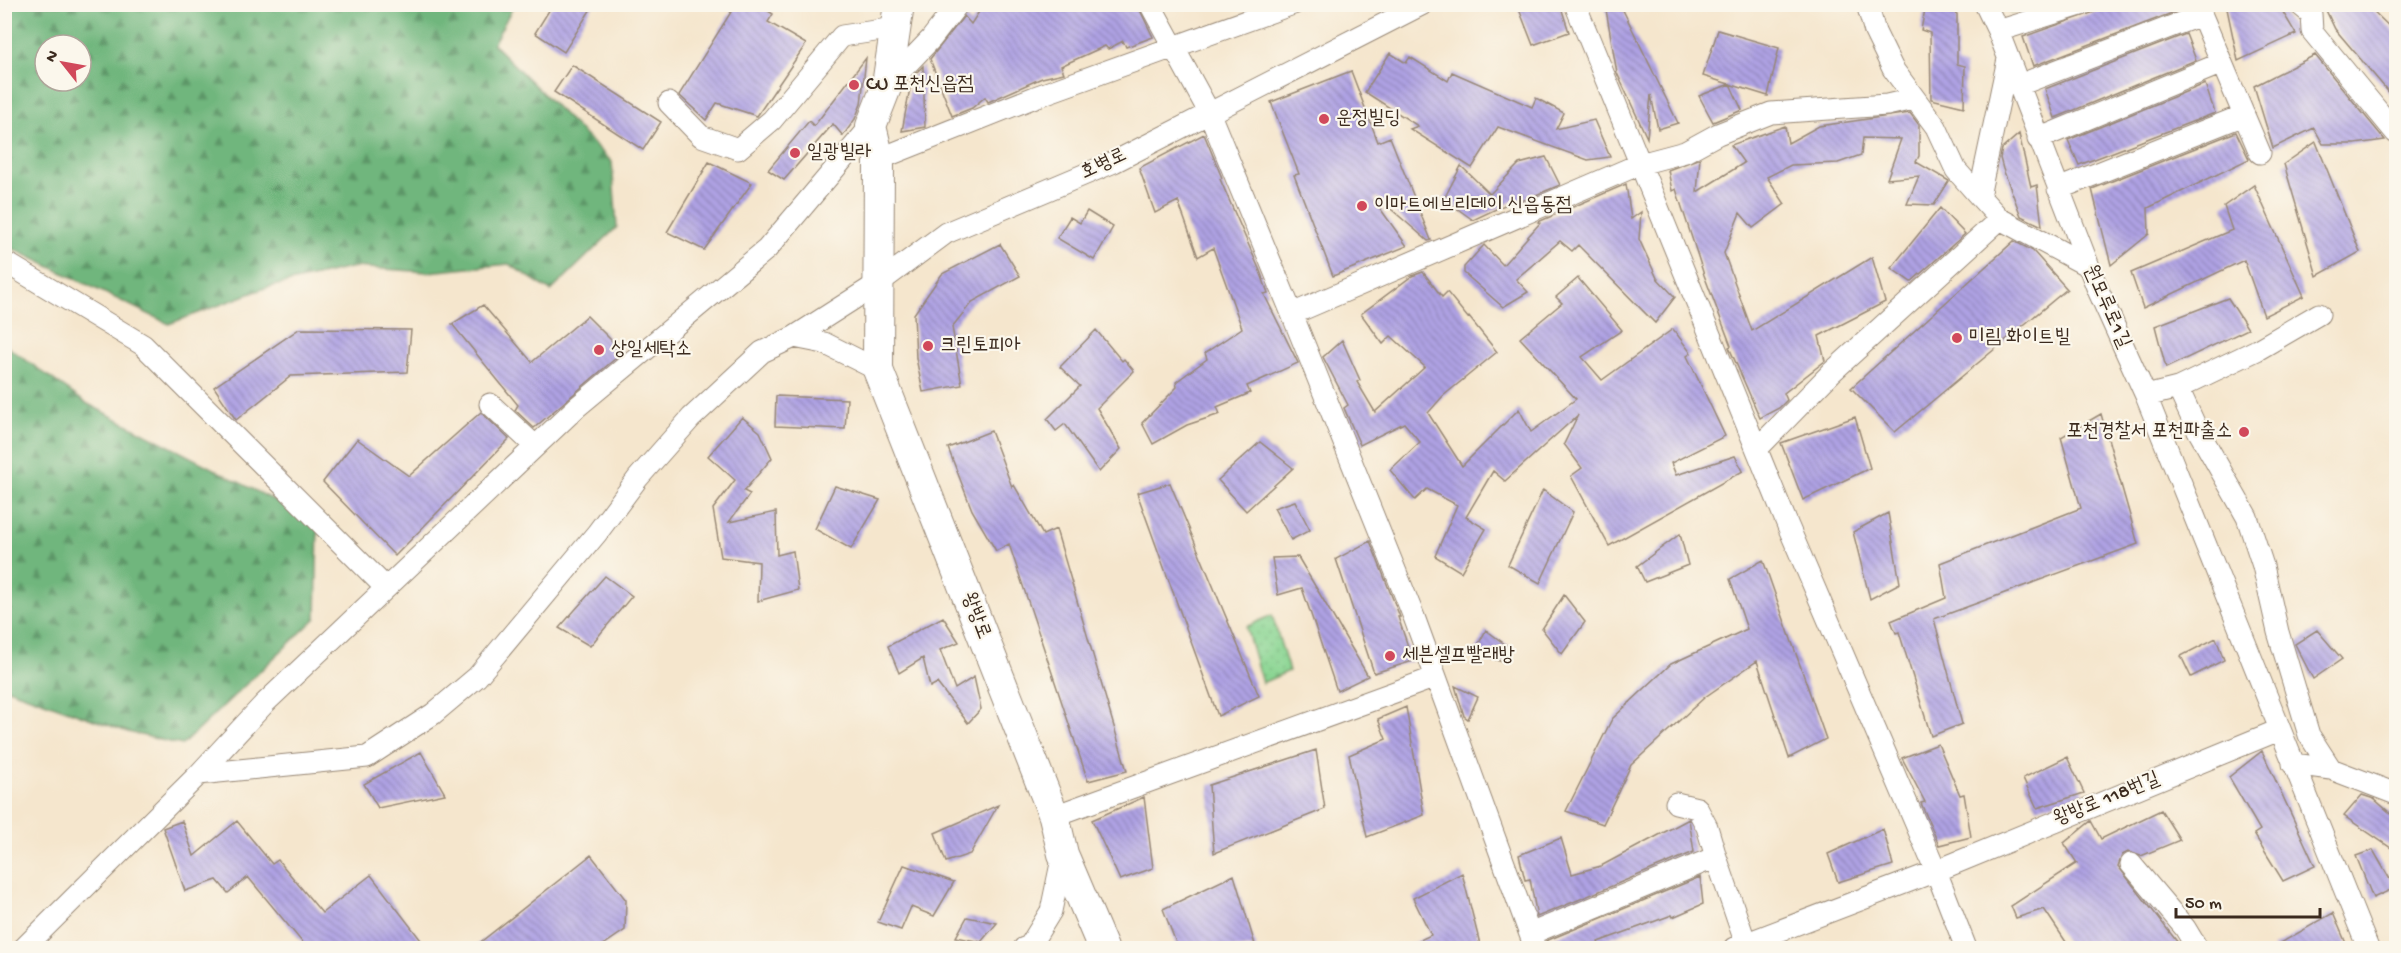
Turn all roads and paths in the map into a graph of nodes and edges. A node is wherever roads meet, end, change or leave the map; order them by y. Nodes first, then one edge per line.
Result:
1 (958, 4) edge
2 (1150, 4) edge
3 (1293, 4) edge
4 (1423, 4) edge
5 (1575, 4) edge
6 (1867, 4) edge
7 (1985, 4) edge
8 (2084, 4) edge
9 (2299, 4) edge
10 (2199, 10) edge
11 (897, 16) edge
12 (1998, 31) junction
13 (1173, 45) junction
14 (2009, 59) junction
15 (2222, 63) junction
16 (887, 85) junction
17 (2019, 86) junction
18 (1913, 99) junction
19 (669, 103) dead end
20 (1209, 112) junction
21 (2244, 114) junction
22 (871, 126) junction
23 (2397, 133) edge
24 (2038, 139) junction
25 (2260, 153) dead end
26 (879, 159) junction
27 (1640, 164) junction
28 (2058, 189) junction
29 (1979, 196) junction
30 (2000, 219) junction
31 (10, 265) dead end
32 (2088, 266) junction
33 (880, 280) junction
34 (1292, 314) junction
35 (2319, 314) dead end
36 (794, 337) junction
37 (878, 370) junction
38 (2178, 388) junction
39 (2146, 396) junction
40 (490, 404) dead end
41 (535, 446) junction
42 (1757, 449) junction
43 (386, 588) junction
44 (1436, 677) junction
45 (2279, 730) junction
46 (2293, 764) junction
47 (2331, 769) junction
48 (199, 774) junction
49 (2397, 794) edge
50 (1676, 803) dead end
51 (1054, 816) junction
52 (1063, 854) junction
53 (1716, 857) junction
54 (2131, 864) dead end
55 (1936, 871) junction
56 (1532, 941) edge
57 (29, 946) edge
58 (1740, 946) edge
59 (1024, 948) edge
60 (1103, 948) edge
61 (1966, 948) edge
62 (2197, 948) edge
63 (2368, 948) edge

1 - 16 street
2 - 13 street
3 - 13 street
4 - 20 street, 호병로
5 - 27 street
6 - 18 street
7 - 12 street, 원모루로1길
8 - 12 street
9 - 23 street
10 - 15 street
10 - 17 street
11 - 16 main road
11 - 19 street
12 - 14 street, 원모루로1길
13 - 20 street
13 - 26 street
14 - 17 street, 원모루로1길
14 - 29 street
15 - 21 street
15 - 24 street
16 - 22 main road
17 - 24 street, 원모루로1길
18 - 27 street
18 - 29 street
20 - 33 street, 호병로
20 - 34 street
21 - 25 street
21 - 28 street
22 - 26 main road
22 - 41 street
24 - 28 street, 원모루로1길
26 - 33 main road, 왕방로
27 - 34 street
27 - 42 street
28 - 32 street, 원모루로1길
29 - 30 street
30 - 32 street
30 - 42 street
31 - 43 street
32 - 39 street, 원모루로1길
33 - 36 street, 호병로
33 - 37 main road, 왕방로
34 - 44 street
35 - 38 street
36 - 37 street
36 - 48 street, 호병로
37 - 51 main road, 왕방로
38 - 39 street
38 - 47 street
39 - 45 street, 원모루로1길
40 - 41 street
41 - 43 street
42 - 55 street
43 - 48 street
44 - 51 street
44 - 56 street
45 - 46 street, 원모루로1길
45 - 55 street, 왕방로 118번길
46 - 47 street
46 - 63 street, 원모루로1길
47 - 49 street
48 - 57 street
50 - 53 street
51 - 52 main road, 왕방로
52 - 59 street
52 - 60 main road, 왕방로
53 - 56 street
53 - 58 street
54 - 62 street
55 - 58 street, 왕방로 118번길
55 - 61 street

